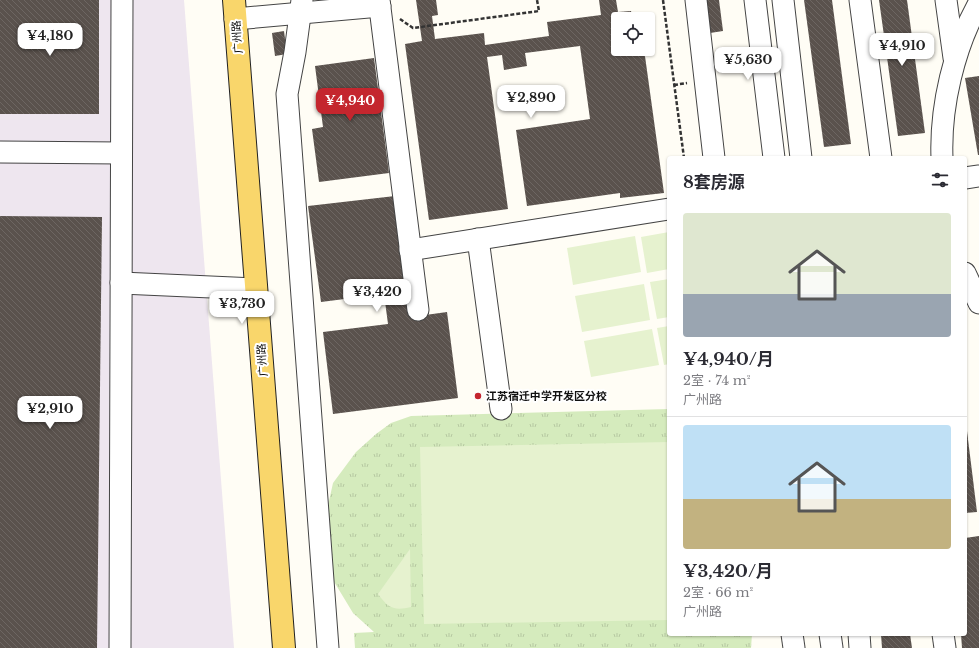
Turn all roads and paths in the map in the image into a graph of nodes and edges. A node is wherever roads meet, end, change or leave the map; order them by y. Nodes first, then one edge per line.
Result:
1 (122, 0) edge
2 (537, 0) edge
3 (663, 0) edge
4 (696, 0) edge
5 (755, 0) edge
6 (783, 0) edge
7 (860, 0) edge
8 (946, 0) edge
9 (380, 3) edge
10 (979, 3) edge
11 (301, 7) edge
12 (235, 10) edge
13 (955, 62) junction
14 (0, 152) edge
15 (121, 153) junction
16 (684, 156) edge
17 (714, 156) edge
18 (774, 156) edge
19 (801, 156) edge
20 (881, 156) edge
21 (942, 156) edge
22 (979, 176) edge
23 (967, 178) edge
24 (667, 209) edge
25 (478, 239) junction
26 (410, 250) junction
27 (967, 277) edge
28 (120, 283) junction
29 (256, 289) junction
30 (979, 303) edge
31 (418, 310) dead end
32 (501, 409) dead end
33 (792, 636) edge
34 (830, 636) edge
35 (859, 636) edge
36 (943, 636) edge
37 (120, 648) edge
38 (284, 648) edge
39 (328, 648) edge
40 (794, 648) edge
41 (832, 648) edge
42 (860, 648) edge
43 (945, 648) edge

1 - 15 street
2 - 9 path
3 - 16 path
4 - 17 street
5 - 18 street
6 - 19 street
7 - 20 street
8 - 13 street
9 - 11 street
9 - 26 street
10 - 13 street
11 - 12 street
11 - 39 street
12 - 29 main road, 广州路
13 - 21 street
14 - 15 street
15 - 28 street
22 - 23 street
24 - 25 street
25 - 26 street
25 - 32 street
26 - 31 street
27 - 30 street
28 - 29 street
28 - 37 street
29 - 38 main road, 广州路
33 - 40 street
34 - 41 street
35 - 42 street
36 - 43 street

